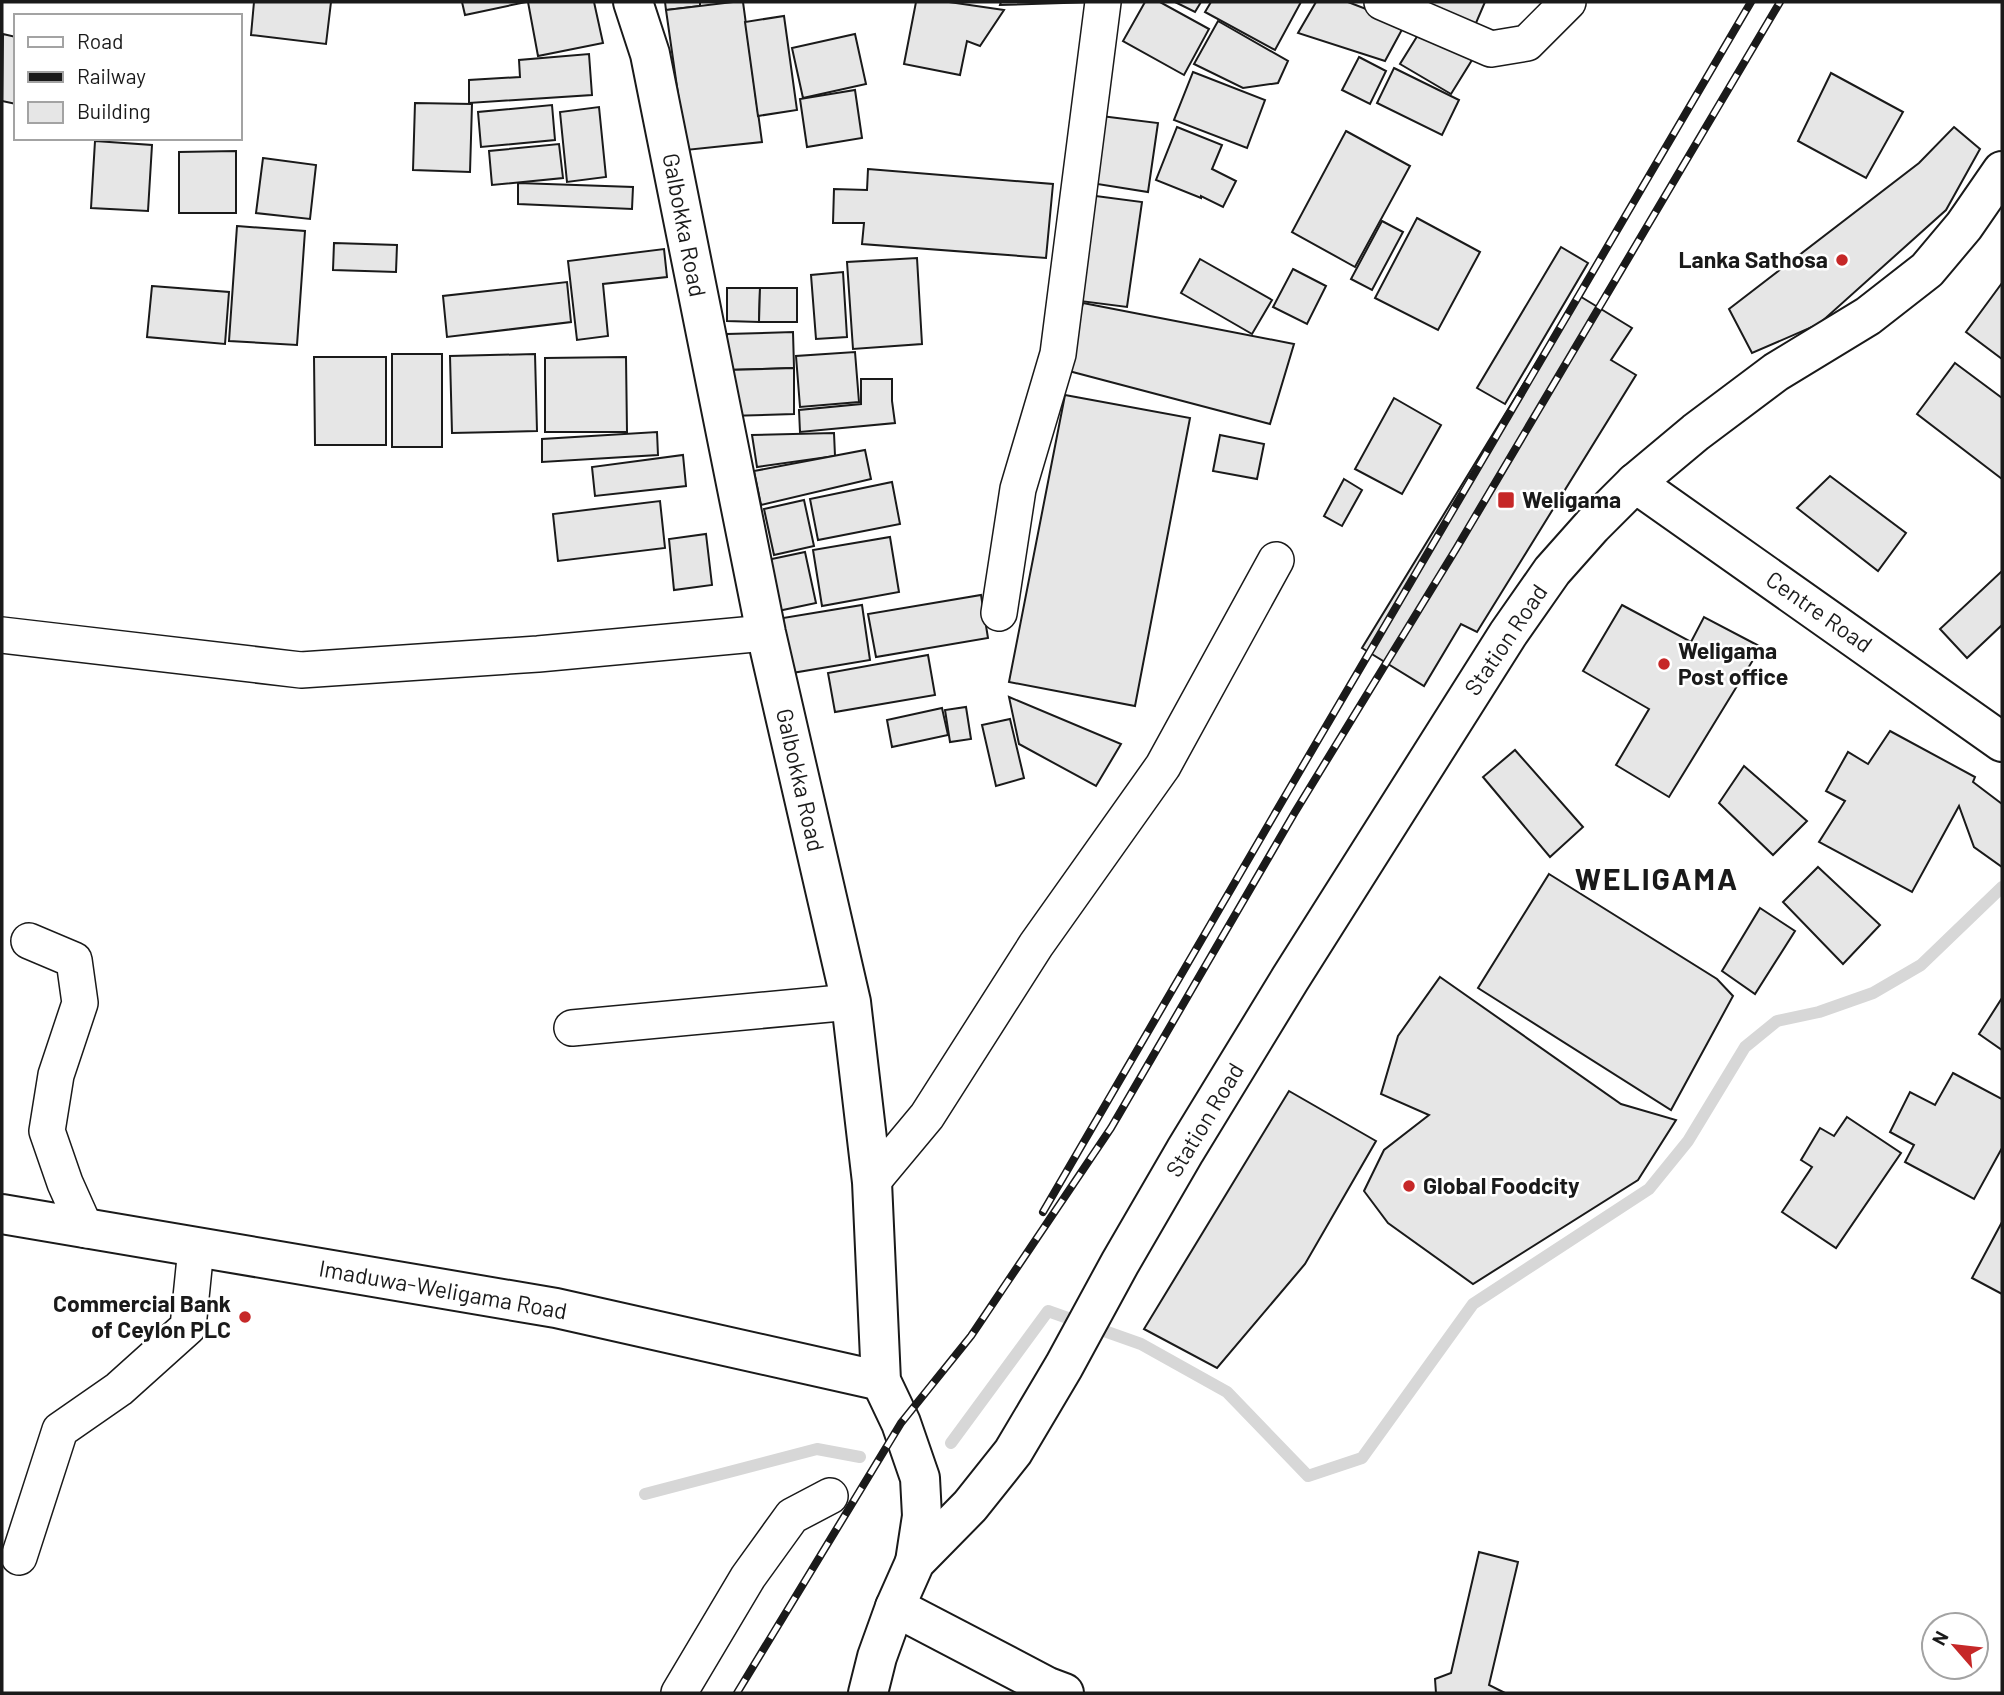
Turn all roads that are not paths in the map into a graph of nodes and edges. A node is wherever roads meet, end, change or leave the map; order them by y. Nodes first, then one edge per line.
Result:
1 (632, 2) edge
2 (1103, 2) edge
3 (1382, 2) edge
4 (1568, 2) edge
5 (2002, 171) edge
6 (1635, 483) junction
7 (1276, 560) dead end
8 (999, 613) dead end
9 (766, 633) junction
10 (2, 635) edge
11 (2002, 742) edge
12 (29, 941) dead end
13 (851, 1002) junction
14 (572, 1028) dead end
15 (872, 1182) junction
16 (2, 1214) edge
17 (86, 1230) junction
18 (196, 1248) junction
19 (881, 1381) junction
20 (830, 1496) dead end
21 (19, 1557) dead end
22 (915, 1562) junction
23 (895, 1607) junction
24 (679, 1693) edge
25 (868, 1693) edge
26 (1064, 1693) edge

1 - 9 main road, Galbokka Road
2 - 8 street
3 - 4 street
5 - 6 main road, Station Road
6 - 11 main road, Centre Road
6 - 22 main road, Station Road
7 - 15 street
9 - 10 street
9 - 13 main road, Galbokka Road
12 - 17 street
13 - 14 street
13 - 15 main road, Galbokka Road
15 - 19 main road, Galbokka Road
16 - 17 main road, Imaduwa-Weligama Road
17 - 18 main road, Imaduwa-Weligama Road
18 - 19 main road, Imaduwa-Weligama Road
18 - 21 street
19 - 22 main road, Galbokka Road
20 - 24 street
22 - 23 main road, Station Road
23 - 25 main road, Station Road
23 - 26 main road

